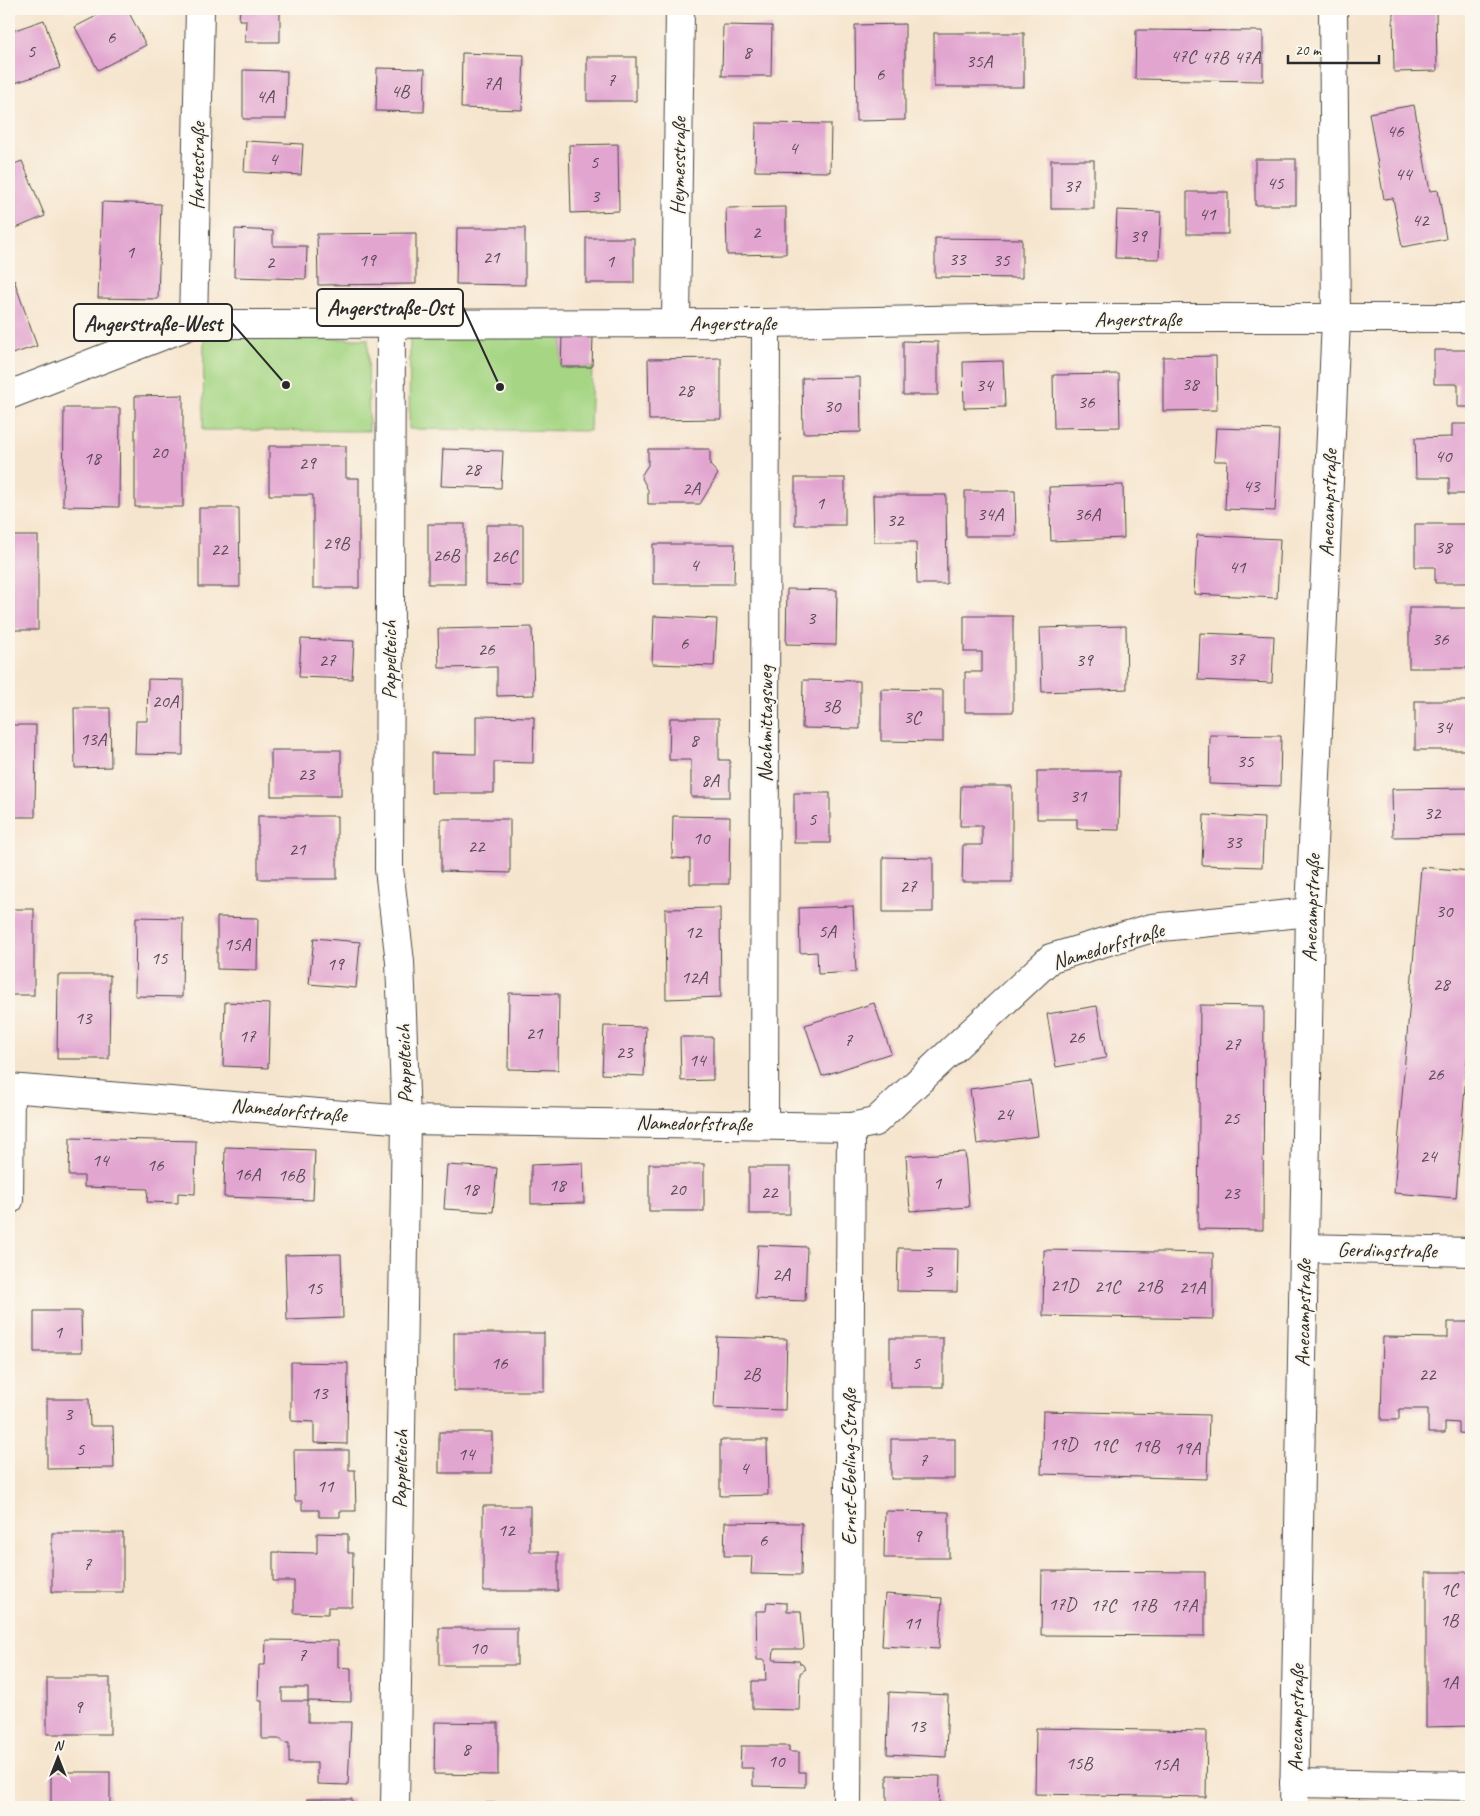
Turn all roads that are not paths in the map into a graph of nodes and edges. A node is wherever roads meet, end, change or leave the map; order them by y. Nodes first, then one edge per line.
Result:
1 (200, 9) edge
2 (680, 9) edge
3 (1333, 9) edge
4 (1471, 318) edge
5 (1336, 320) junction
6 (391, 322) junction
7 (676, 323) junction
8 (766, 323) junction
9 (193, 324) junction
10 (9, 395) edge
11 (1310, 912) junction
12 (10, 1088) edge
13 (406, 1120) junction
14 (764, 1124) junction
15 (851, 1127) junction
16 (9, 1200) edge
17 (1304, 1248) junction
18 (1471, 1252) edge
19 (1471, 1786) edge
20 (1294, 1795) edge
21 (395, 1807) edge
22 (846, 1807) edge

1 - 9 street, Hartestraße
2 - 7 street, Heymesstraße
3 - 5 street, Anecampstraße
4 - 5 street, Angerstraße
5 - 8 street, Angerstraße
5 - 11 street, Anecampstraße
6 - 7 street, Angerstraße
6 - 9 street, Angerstraße
6 - 13 street, Pappelteich
7 - 8 street, Angerstraße
8 - 14 street, Nachmittagsweg
9 - 10 street, Angerstraße
11 - 15 street, Namedorfstraße
11 - 17 street, Anecampstraße
12 - 13 street, Namedorfstraße
12 - 16 street
13 - 14 street, Namedorfstraße
13 - 21 street, Pappelteich
14 - 15 street, Namedorfstraße
15 - 22 street, Ernst-Ebeling-Straße
17 - 18 street, Gerdingstraße
17 - 20 street, Anecampstraße
19 - 20 street

